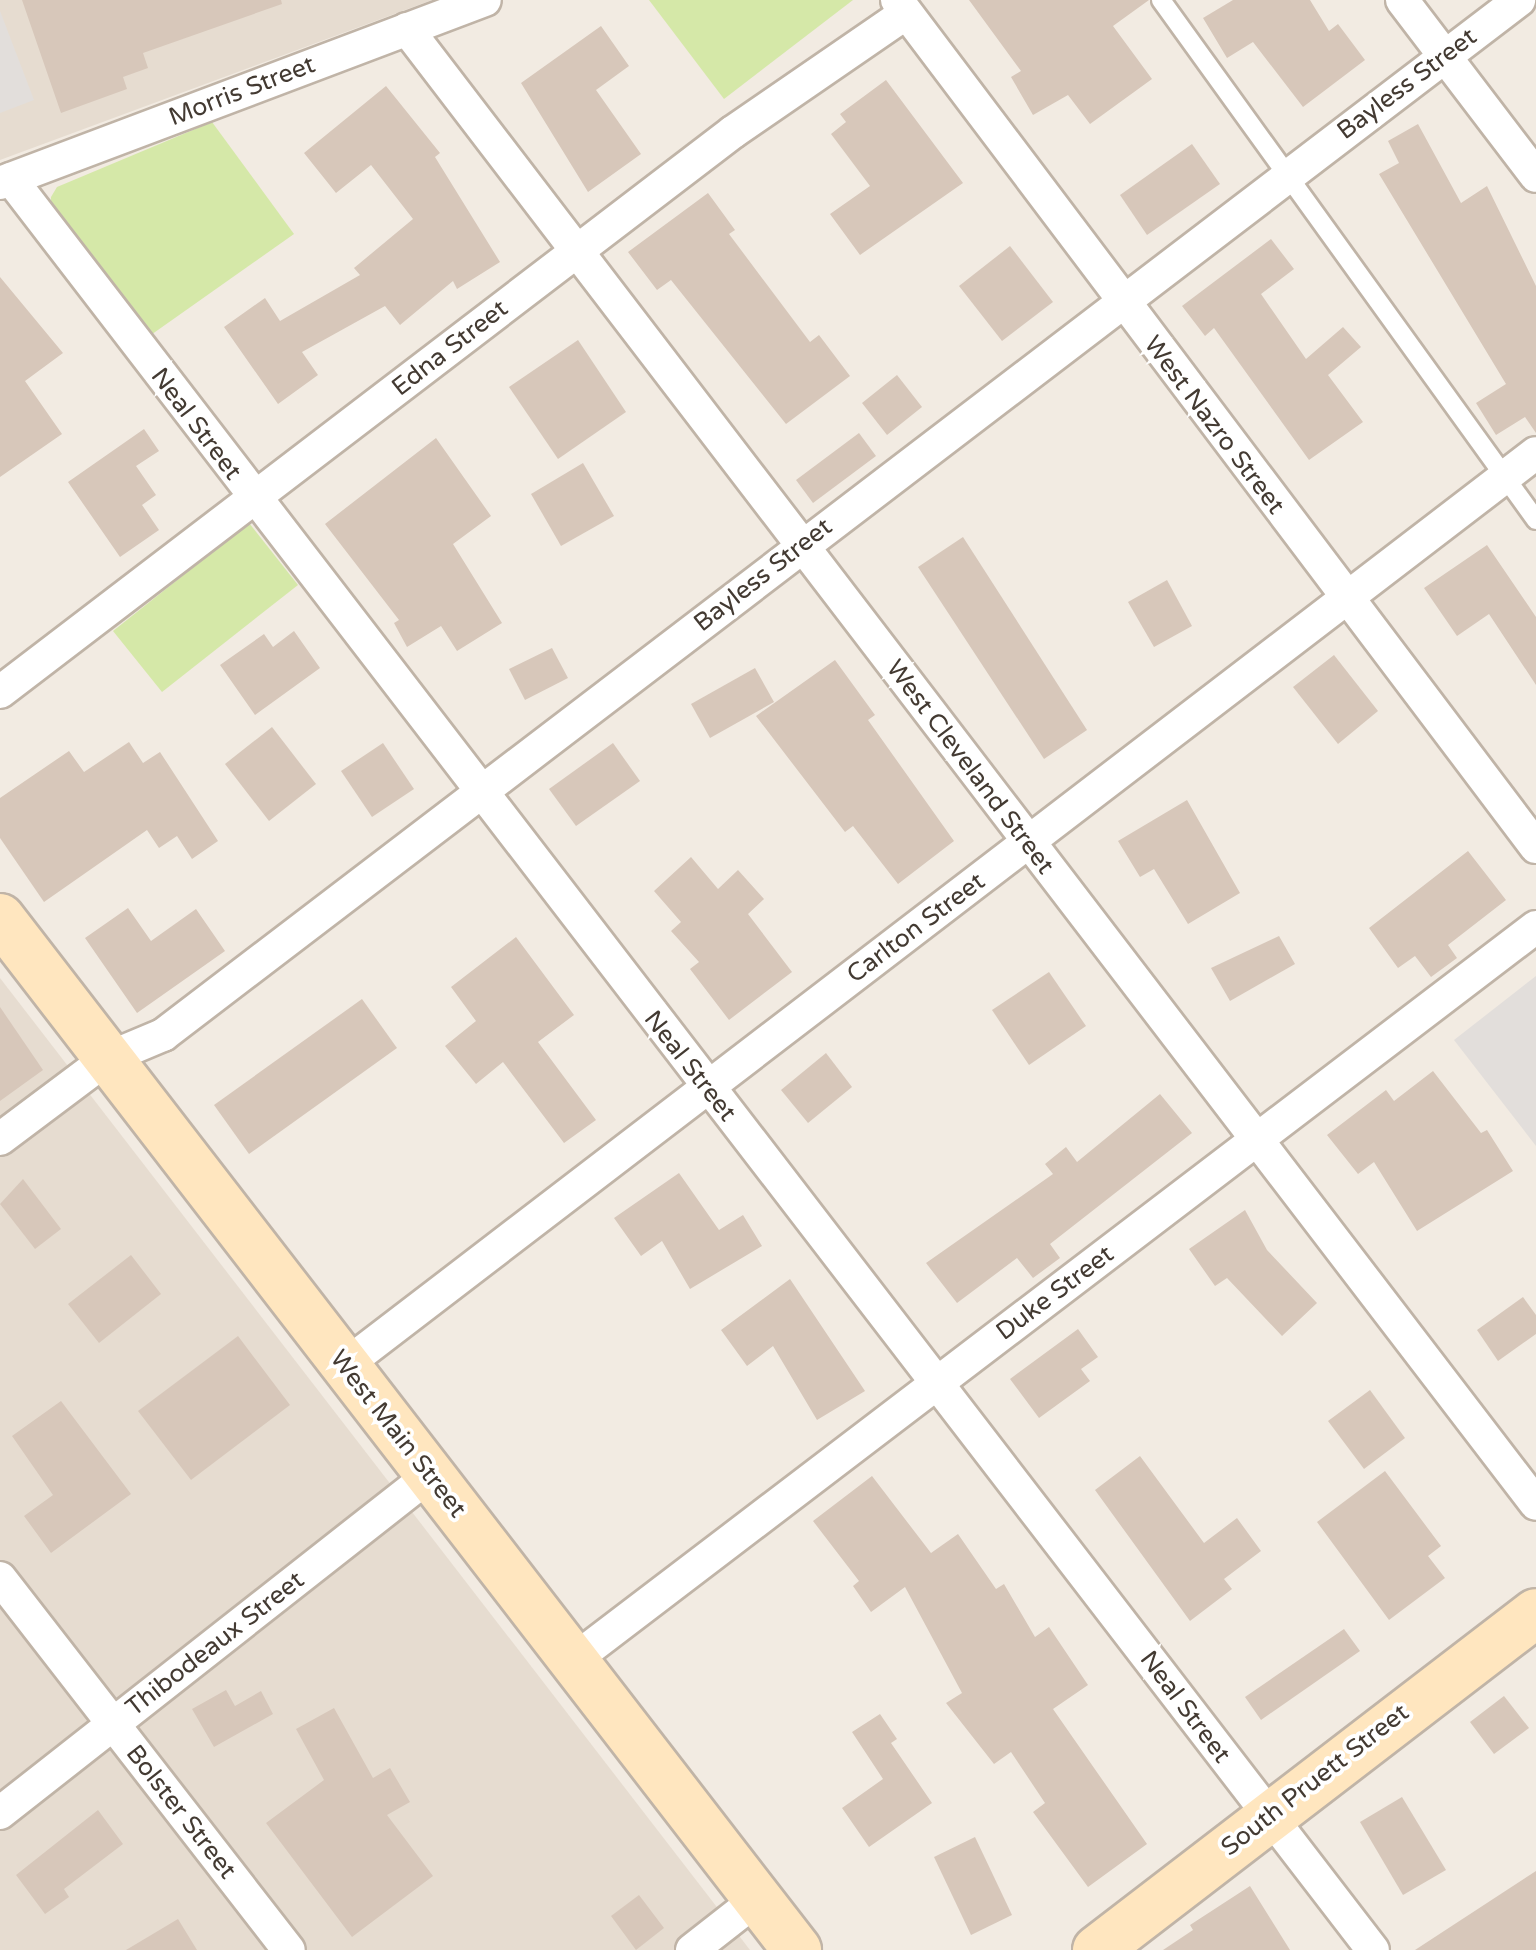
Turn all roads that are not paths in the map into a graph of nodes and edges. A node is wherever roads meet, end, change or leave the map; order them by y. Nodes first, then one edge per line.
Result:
1 (485, 0) edge
2 (1161, 0) edge
3 (1402, 0) edge
4 (1519, 0) edge
5 (902, 6) edge
6 (408, 29) junction
7 (1445, 56) junction
8 (1290, 172) junction
9 (1536, 176) edge
10 (5, 181) edge
11 (573, 253) junction
12 (1121, 301) junction
13 (1536, 453) edge
14 (1502, 479) junction
15 (252, 498) junction
16 (1536, 520) edge
17 (800, 544) junction
18 (1344, 600) junction
19 (0, 692) edge
20 (482, 792) junction
21 (1027, 844) junction
22 (1536, 847) edge
23 (0, 918) edge
24 (1536, 927) edge
25 (108, 1058) junction
26 (706, 1089) junction
27 (1258, 1138) junction
28 (0, 1139) edge
29 (344, 1366) junction
30 (938, 1382) junction
31 (430, 1475) junction
32 (1536, 1504) edge
33 (0, 1578) edge
34 (1536, 1613) edge
35 (574, 1658) junction
36 (113, 1724) junction
37 (0, 1813) edge
38 (1268, 1815) junction
39 (756, 1900) junction
40 (289, 1950) edge
41 (692, 1950) edge
42 (796, 1950) edge
43 (1097, 1950) edge
44 (1373, 1950) edge

1 - 6 street, Morris Street
2 - 8 lane
3 - 7 street
4 - 7 street, Bayless Street
5 - 11 street, Edna Street
5 - 12 street, West Nazro Street
6 - 10 street, Morris Street
6 - 11 street, West Cleveland Street
7 - 8 street, Bayless Street
7 - 9 street
8 - 12 street, Bayless Street
8 - 14 lane
10 - 15 street, Neal Street
11 - 15 street, Edna Street
11 - 17 street, West Cleveland Street
12 - 17 street, Bayless Street
12 - 18 street, West Nazro Street
13 - 14 street, Carlton Street
14 - 16 lane
14 - 18 street, Carlton Street
15 - 19 street, Edna Street
15 - 20 street, Neal Street
17 - 20 street, Bayless Street
17 - 21 street, West Cleveland Street
18 - 21 street, Carlton Street
18 - 22 street, West Nazro Street
20 - 25 street, Bayless Street
20 - 26 street, Neal Street
21 - 26 street, Carlton Street
21 - 27 street, West Cleveland Street
23 - 25 main road, West Main Street
24 - 27 street, Duke Street
25 - 28 street, Bayless Street
25 - 29 main road, West Main Street
26 - 29 street, Carlton Street
26 - 30 street, Neal Street
27 - 30 street, Duke Street
27 - 32 street, West Cleveland Street
29 - 31 main road, West Main Street
30 - 35 street, Duke Street
30 - 38 street, Neal Street
31 - 35 main road, West Main Street
31 - 36 street, Thibodeaux Street
33 - 36 street, Bolster Street
34 - 38 main road, South Pruett Street
35 - 39 main road, West Main Street
36 - 37 street, Thibodeaux Street
36 - 40 street, Bolster Street
38 - 43 main road, South Pruett Street
38 - 44 street, Neal Street
39 - 41 street
39 - 42 main road, West Main Street

